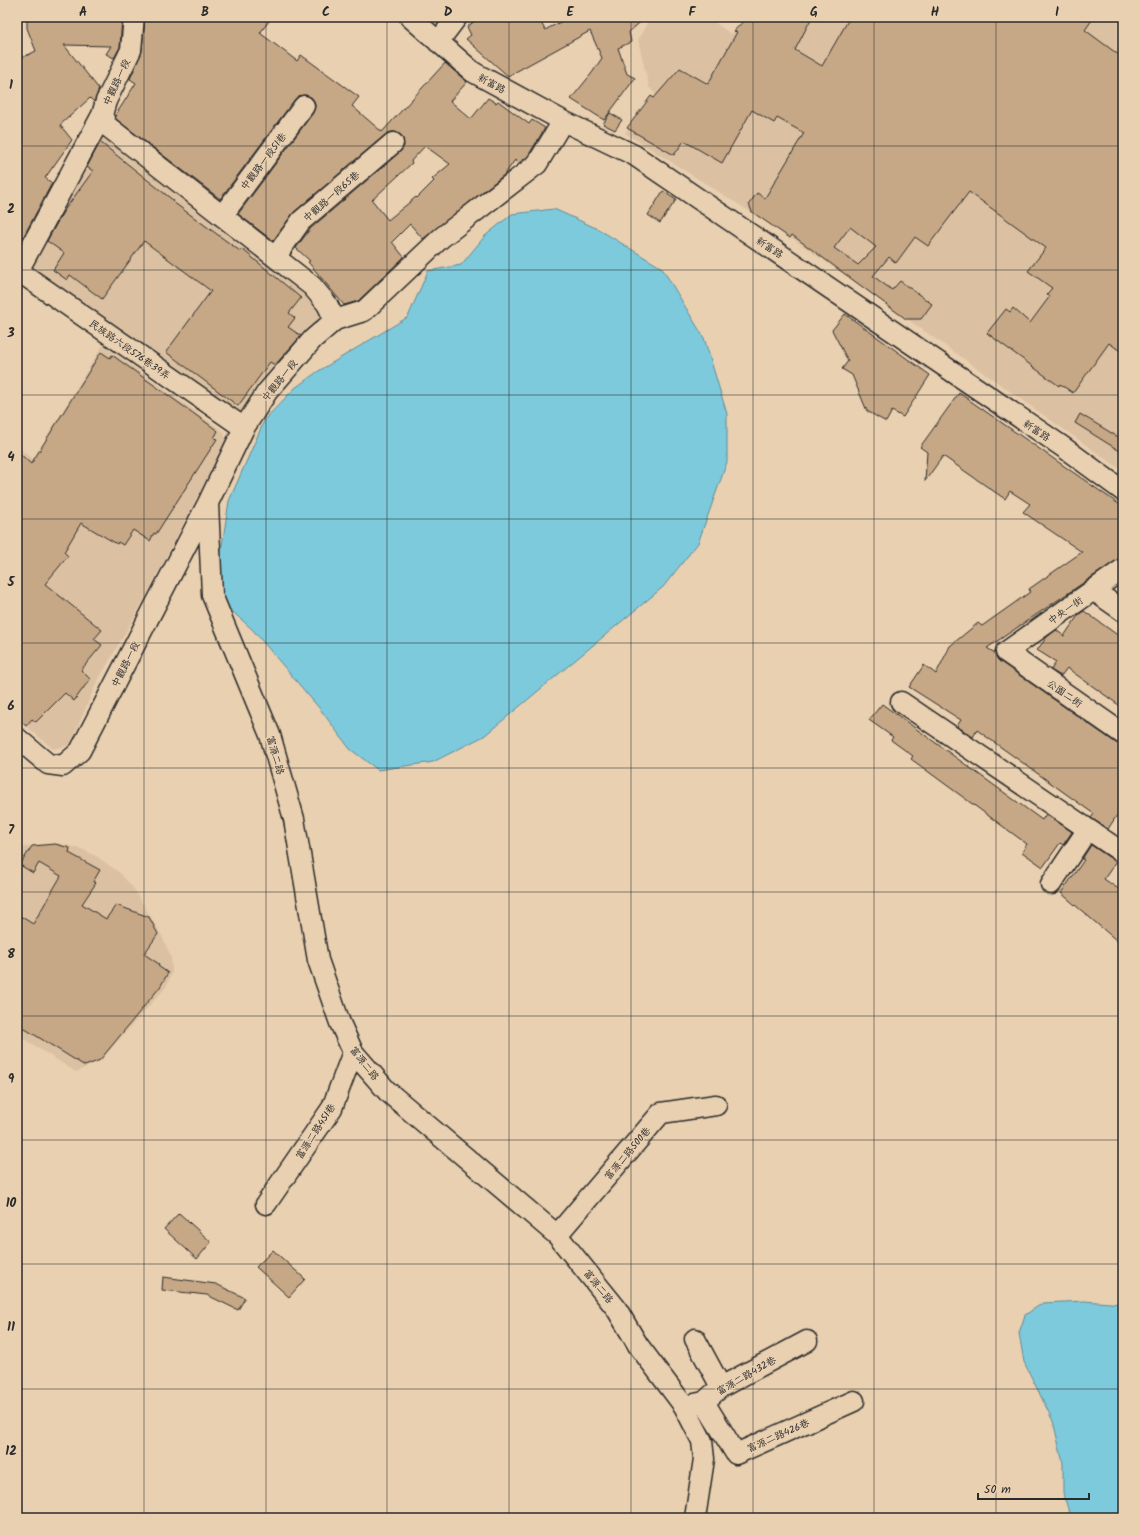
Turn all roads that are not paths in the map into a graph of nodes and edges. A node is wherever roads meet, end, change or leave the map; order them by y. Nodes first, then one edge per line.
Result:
1 (134, 17) edge
2 (410, 17) edge
3 (457, 17) edge
4 (438, 42) junction
5 (304, 106) dead end
6 (102, 115) junction
7 (563, 121) junction
8 (393, 143) dead end
9 (222, 216) junction
10 (276, 256) junction
11 (18, 271) edge
12 (335, 320) junction
13 (244, 428) junction
14 (1123, 491) edge
15 (208, 503) junction
16 (1123, 569) edge
17 (1093, 590) junction
18 (1123, 611) edge
19 (1006, 652) joint
20 (901, 702) dead end
21 (1123, 734) edge
22 (17, 738) edge
23 (1088, 829) junction
24 (1121, 847) edge
25 (1051, 884) dead end
26 (354, 1052) junction
27 (716, 1106) dead end
28 (266, 1204) dead end
29 (557, 1235) junction
30 (695, 1339) dead end
31 (807, 1341) dead end
32 (721, 1387) junction
33 (854, 1401) dead end
34 (704, 1402) junction
35 (684, 1406) junction
36 (695, 1518) edge

1 - 6 street, 中觀路一段
2 - 4 street, 新富路
3 - 4 street
4 - 7 street, 新富路
5 - 9 street, 中觀路一段51巷
6 - 9 street, 中觀路一段
6 - 11 street
7 - 12 street
7 - 14 street, 新富路
8 - 10 street, 中觀路一段65巷
9 - 10 street, 中觀路一段
10 - 12 street, 中觀路一段
11 - 13 street, 民族路六段576巷39弄
12 - 13 street, 中觀路一段
13 - 15 street, 中觀路一段
15 - 22 street, 中觀路一段
15 - 26 street, 富源二路
16 - 17 street, 中央一街
17 - 18 street
17 - 19 street, 中央一街
19 - 21 street, 公園二街
20 - 23 street
23 - 24 street
23 - 25 street
26 - 28 street, 富源二路451巷
26 - 29 street, 富源二路
27 - 29 street, 富源二路500巷
29 - 35 street, 富源二路
30 - 32 street
31 - 32 street, 富源二路432巷
32 - 34 street, 富源二路432巷
33 - 34 street, 富源二路426巷
34 - 35 street
35 - 36 street, 富源二路

